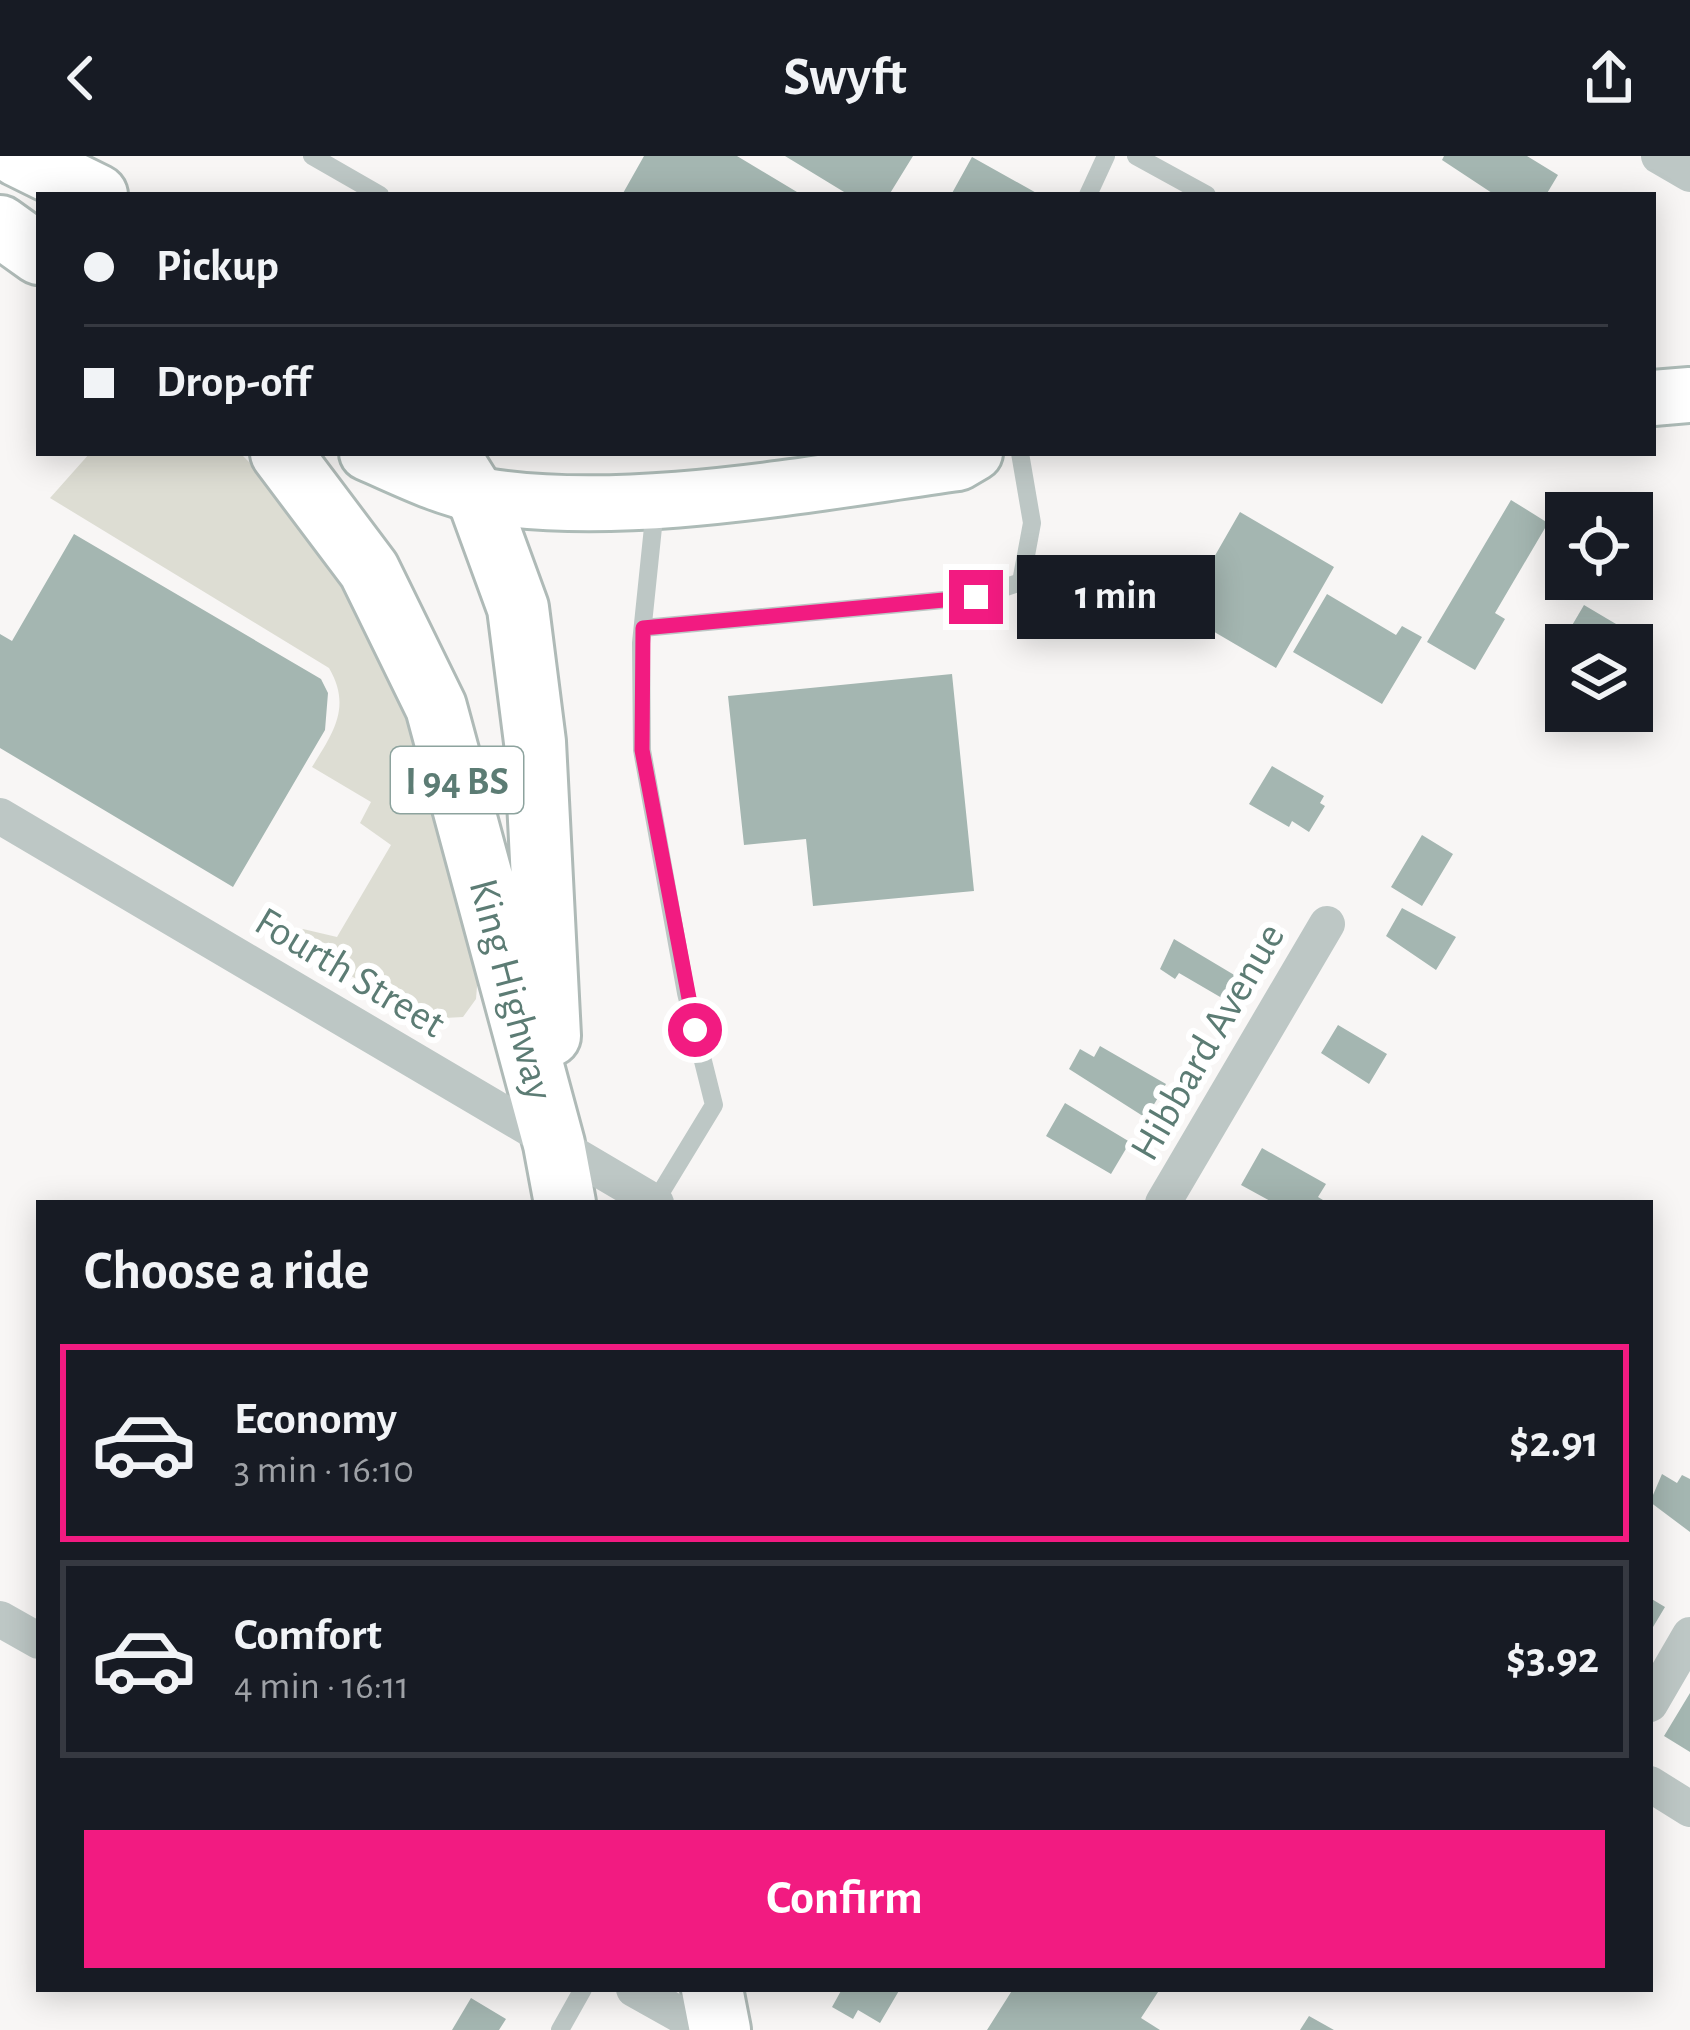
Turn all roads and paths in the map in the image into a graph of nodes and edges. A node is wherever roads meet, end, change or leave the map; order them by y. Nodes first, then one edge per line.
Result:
1 (18, 156) edge
2 (311, 156) edge
3 (1106, 156) edge
4 (1136, 156) edge
5 (1658, 156) edge
6 (1690, 174) edge
7 (92, 192) edge
8 (375, 192) edge
9 (1089, 192) edge
10 (1202, 192) edge
11 (0, 226) edge
12 (36, 252) edge
13 (1690, 395) edge
14 (1656, 398) edge
15 (283, 456) edge
16 (380, 456) edge
17 (796, 456) edge
18 (891, 456) edge
19 (972, 456) edge
20 (1021, 456) edge
21 (461, 474) edge
22 (656, 497) junction
23 (643, 628) junction
24 (0, 817) edge
25 (1327, 924) dead end
26 (554, 1144) junction
27 (564, 1200) edge
28 (650, 1200) edge
29 (657, 1200) edge
30 (1165, 1200) edge
31 (0, 1619) edge
32 (1690, 1635) edge
33 (36, 1640) edge
34 (1653, 1699) edge
35 (1653, 1786) edge
36 (1690, 1809) edge
37 (581, 1992) edge
38 (639, 1992) edge
39 (713, 1992) edge
40 (560, 2030) edge
41 (707, 2030) edge
42 (720, 2030) edge

1 - 7 main road
2 - 8 lane
3 - 9 lane
4 - 10 lane
5 - 6 street
11 - 12 main road
13 - 14 street
15 - 26 main road, King Highway / I 94 BS
16 - 21 street
17 - 18 street
19 - 22 street
20 - 23 lane
21 - 22 street
21 - 26 main road, King Highway / I 94 BS
22 - 23 lane
23 - 29 lane
24 - 26 street, Fourth Street
25 - 30 street, Hibbard Avenue
26 - 27 main road, King Highway / I 94 BS
26 - 28 street, Fourth Street
31 - 33 street
32 - 34 street
35 - 36 street
37 - 40 lane
38 - 41 street
39 - 42 main road

